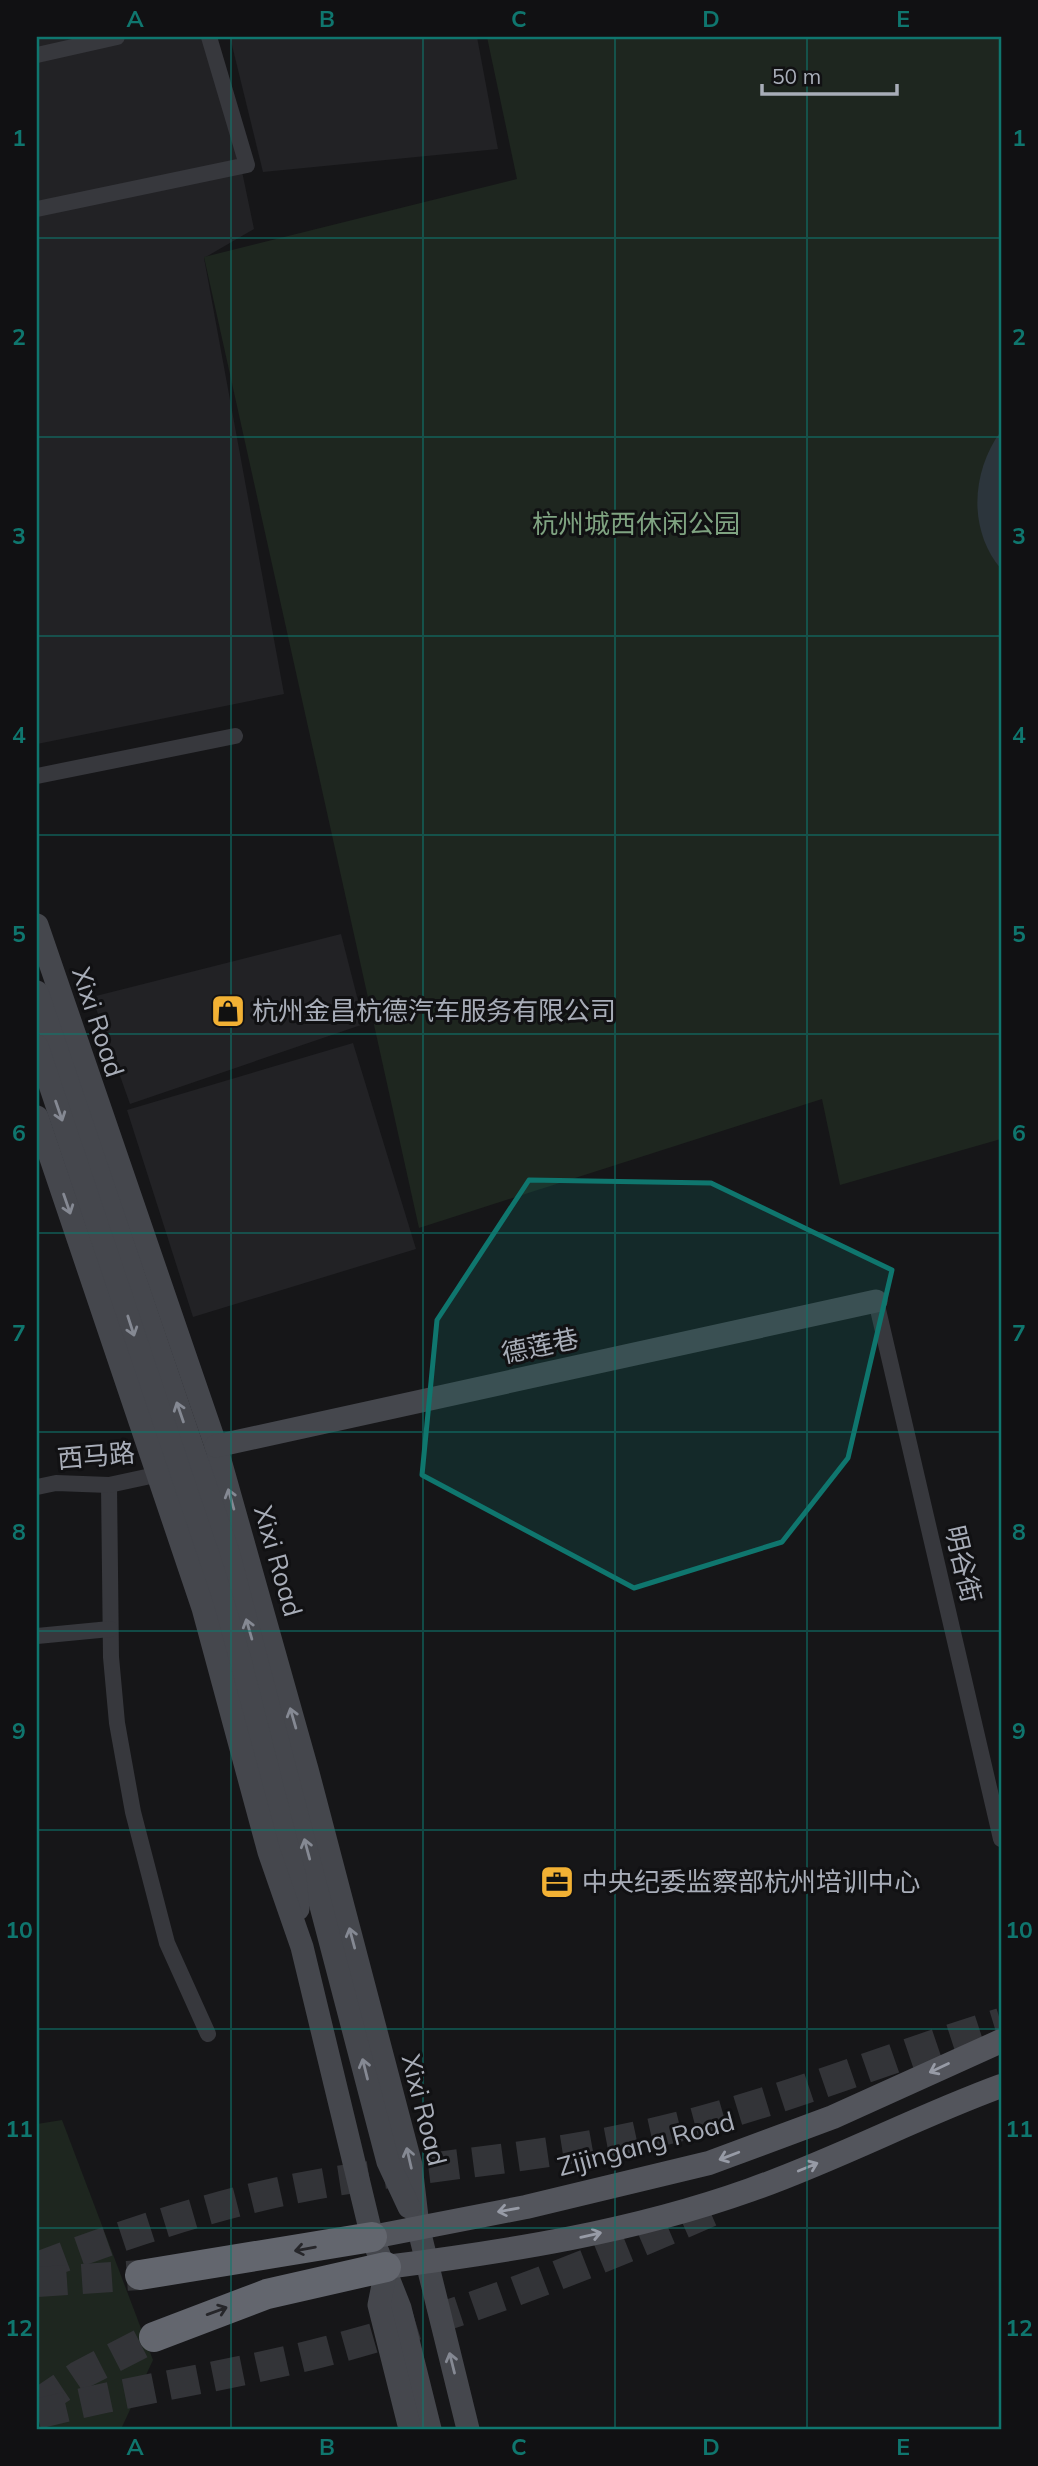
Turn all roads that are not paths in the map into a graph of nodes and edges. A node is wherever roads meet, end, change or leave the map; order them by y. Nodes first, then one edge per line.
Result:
1 (117, 37) edge
2 (209, 37) edge
3 (37, 55) edge
4 (37, 209) edge
5 (235, 736) dead end
6 (37, 776) edge
7 (37, 925) edge
8 (37, 992) edge
9 (37, 1046) edge
10 (37, 1117) edge
11 (876, 1301) joint
12 (216, 1446) junction
13 (160, 1474) junction
14 (109, 1485) junction
15 (37, 1488) edge
16 (110, 1629) junction
17 (37, 1636) edge
18 (1001, 1839) edge
19 (302, 1947) junction
20 (208, 2034) dead end
21 (1001, 2040) edge
22 (1001, 2086) edge
23 (418, 2226) junction
24 (372, 2237) junction
25 (427, 2262) junction
26 (386, 2267) junction
27 (140, 2275) tunnel mouth
28 (154, 2337) tunnel mouth
29 (410, 2429) edge
30 (430, 2429) edge
31 (468, 2429) edge

1 - 3 street
2 - 4 street
5 - 6 street
7 - 12 street, Xixi Road
23 -> 8 street, Xixi Road
9 -> 19 street
10 -> 13 street
11 - 12 street, 德莲巷
11 - 18 street, 明谷街
23 -> 12 street, Xixi Road
13 - 14 street, 西马路
13 - 19 street
14 - 15 street, 西马路
14 - 16 street
16 - 17 street
16 - 20 street
19 - 24 street
21 -> 23 main road, Zijingang Road
25 -> 22 main road
23 - 24 main road, Zijingang Road
23 - 25 street, Xixi Road
24 - 26 street
24 -> 27 highway
25 - 26 main road
31 -> 25 street, Xixi Road
28 -> 26 highway
26 - 29 street
26 - 30 street

